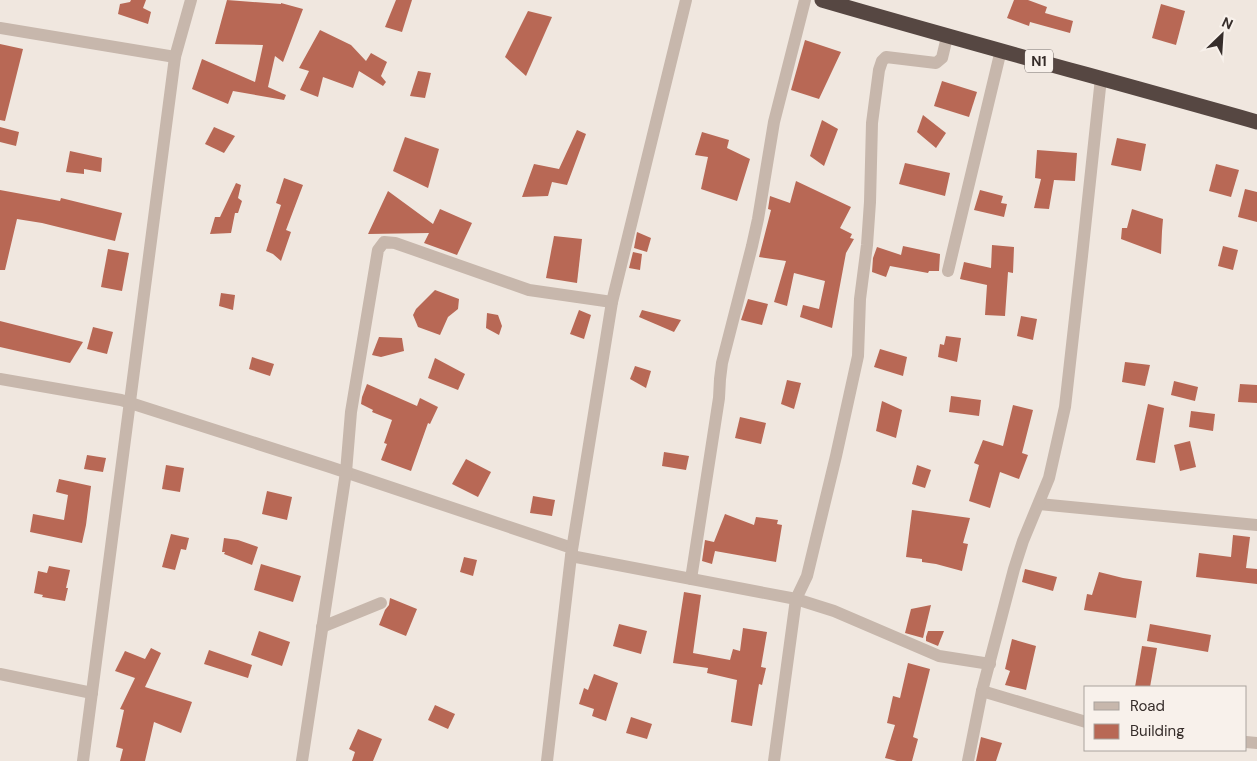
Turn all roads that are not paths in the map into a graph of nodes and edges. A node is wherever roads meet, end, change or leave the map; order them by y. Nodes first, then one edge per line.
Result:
1 (191, 0) edge
2 (686, 0) edge
3 (805, 0) edge
4 (822, 0) edge
5 (0, 28) edge
6 (947, 37) junction
7 (1001, 50) junction
8 (175, 56) junction
9 (1101, 78) junction
10 (1257, 122) edge
11 (948, 271) dead end
12 (612, 302) junction
13 (0, 379) edge
14 (131, 403) junction
15 (346, 472) junction
16 (1039, 504) junction
17 (1257, 525) edge
18 (571, 552) junction
19 (691, 579) junction
20 (796, 599) junction
21 (381, 603) dead end
22 (322, 627) junction
23 (990, 664) junction
24 (0, 674) edge
25 (982, 691) junction
26 (92, 693) junction
27 (1084, 721) edge
28 (83, 761) edge
29 (302, 761) edge
30 (547, 761) edge
31 (774, 761) edge
32 (968, 761) edge

1 - 8 street
2 - 12 street
3 - 19 street
4 - 6 highway, N1
5 - 8 street
6 - 7 highway, N1
6 - 20 street
7 - 9 highway, N1
7 - 11 street
8 - 14 street
9 - 10 highway, N1
9 - 16 street
12 - 15 street
12 - 18 street
13 - 14 street
14 - 15 street
14 - 26 street
15 - 18 street
15 - 22 street
16 - 17 street
16 - 23 street
18 - 19 street
18 - 30 street
19 - 20 street
20 - 23 street
20 - 31 street
21 - 22 street
22 - 29 street
23 - 25 street
24 - 26 street
25 - 27 street
25 - 32 street
26 - 28 street

